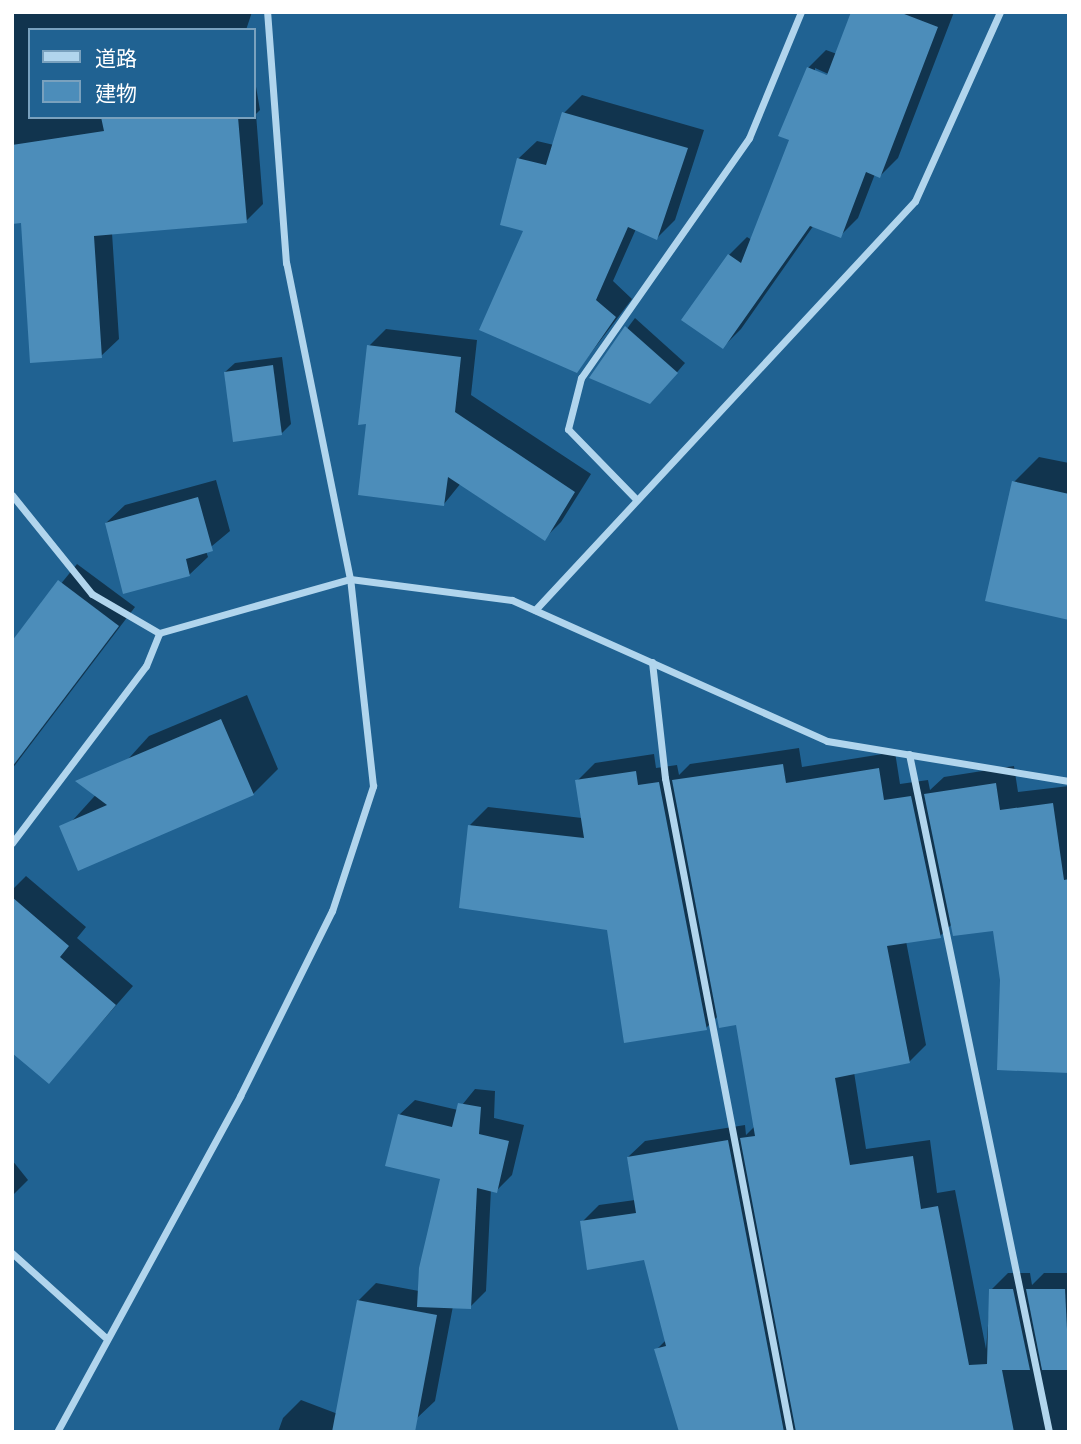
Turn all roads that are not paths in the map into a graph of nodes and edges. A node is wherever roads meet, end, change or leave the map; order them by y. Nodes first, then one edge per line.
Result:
1 (267, 12) edge
2 (801, 12) edge
3 (1000, 12) edge
4 (12, 495) edge
5 (635, 498) junction
6 (351, 579) junction
7 (535, 610) junction
8 (159, 633) junction
9 (652, 662) junction
10 (909, 754) junction
11 (1069, 781) edge
12 (12, 843) edge
13 (12, 1253) edge
14 (105, 1337) junction
15 (57, 1432) edge
16 (790, 1432) edge
17 (1049, 1432) edge

1 - 6 street
2 - 5 street
3 - 5 street
4 - 8 street
5 - 7 street
6 - 7 street
6 - 8 street
6 - 14 street
7 - 9 street
8 - 12 street
9 - 10 street
9 - 16 street
10 - 11 street
10 - 17 street
13 - 14 street
14 - 15 street

